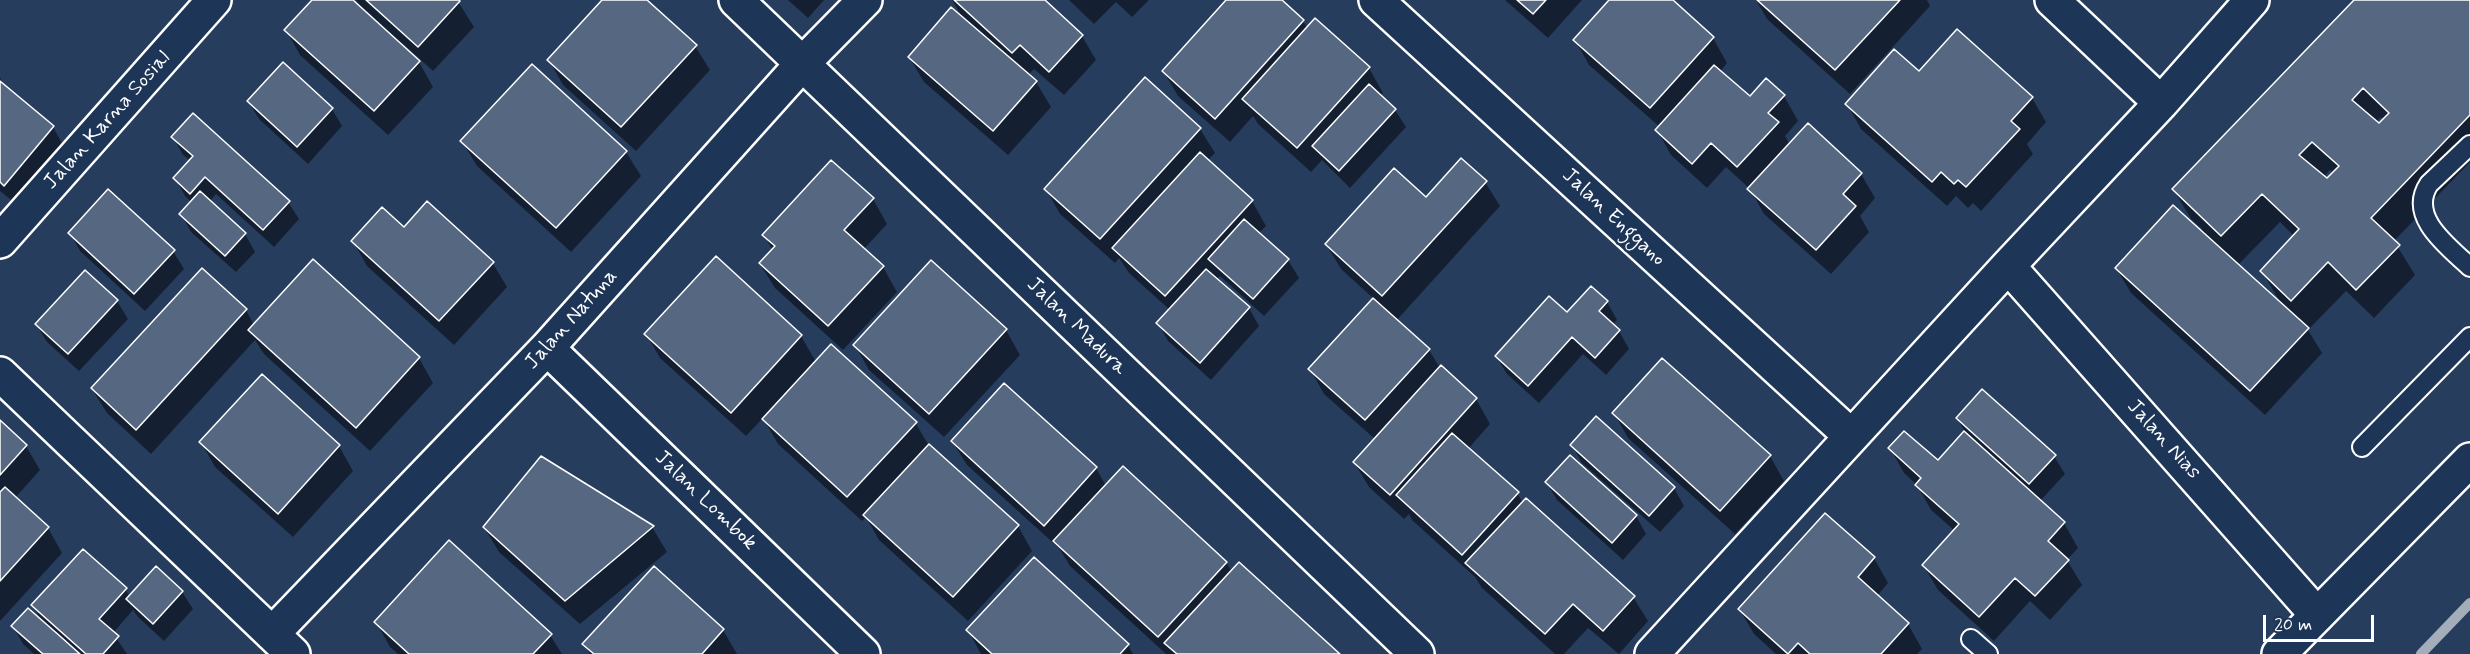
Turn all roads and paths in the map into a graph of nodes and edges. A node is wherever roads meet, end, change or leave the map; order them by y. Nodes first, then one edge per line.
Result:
1 (214, 0) edge
2 (736, 0) edge
3 (865, 0) edge
4 (1376, 0) edge
5 (2052, 0) edge
6 (2252, 0) edge
7 (802, 64) junction
8 (2161, 103) junction
9 (2470, 147) edge
10 (3, 230) edge
11 (2008, 266) junction
12 (2470, 267) edge
13 (2470, 337) edge
14 (547, 348) junction
15 (0, 374) edge
16 (1851, 436) junction
17 (2362, 447) dead end
18 (2470, 460) edge
19 (2317, 615) junction
20 (1971, 639) dead end
21 (282, 644) edge
22 (1410, 652) edge
23 (863, 654) edge
24 (1652, 654) edge
25 (1988, 654) edge
26 (2279, 654) edge

1 - 10 street, Jalan Karna Sosial
2 - 7 street, Jalan Madura
3 - 7 street, Jalan Natuna
4 - 16 street, Jalan Enggano
5 - 8 street
6 - 8 street
7 - 14 street, Jalan Natuna
7 - 22 street, Jalan Madura
8 - 11 street
9 - 12 lane
11 - 16 street
11 - 19 street, Jalan Nias
13 - 17 lane
14 - 21 street, Jalan Natuna
14 - 23 street, Jalan Lombok
15 - 21 street
16 - 24 street
18 - 19 street
19 - 26 street
20 - 25 lane

